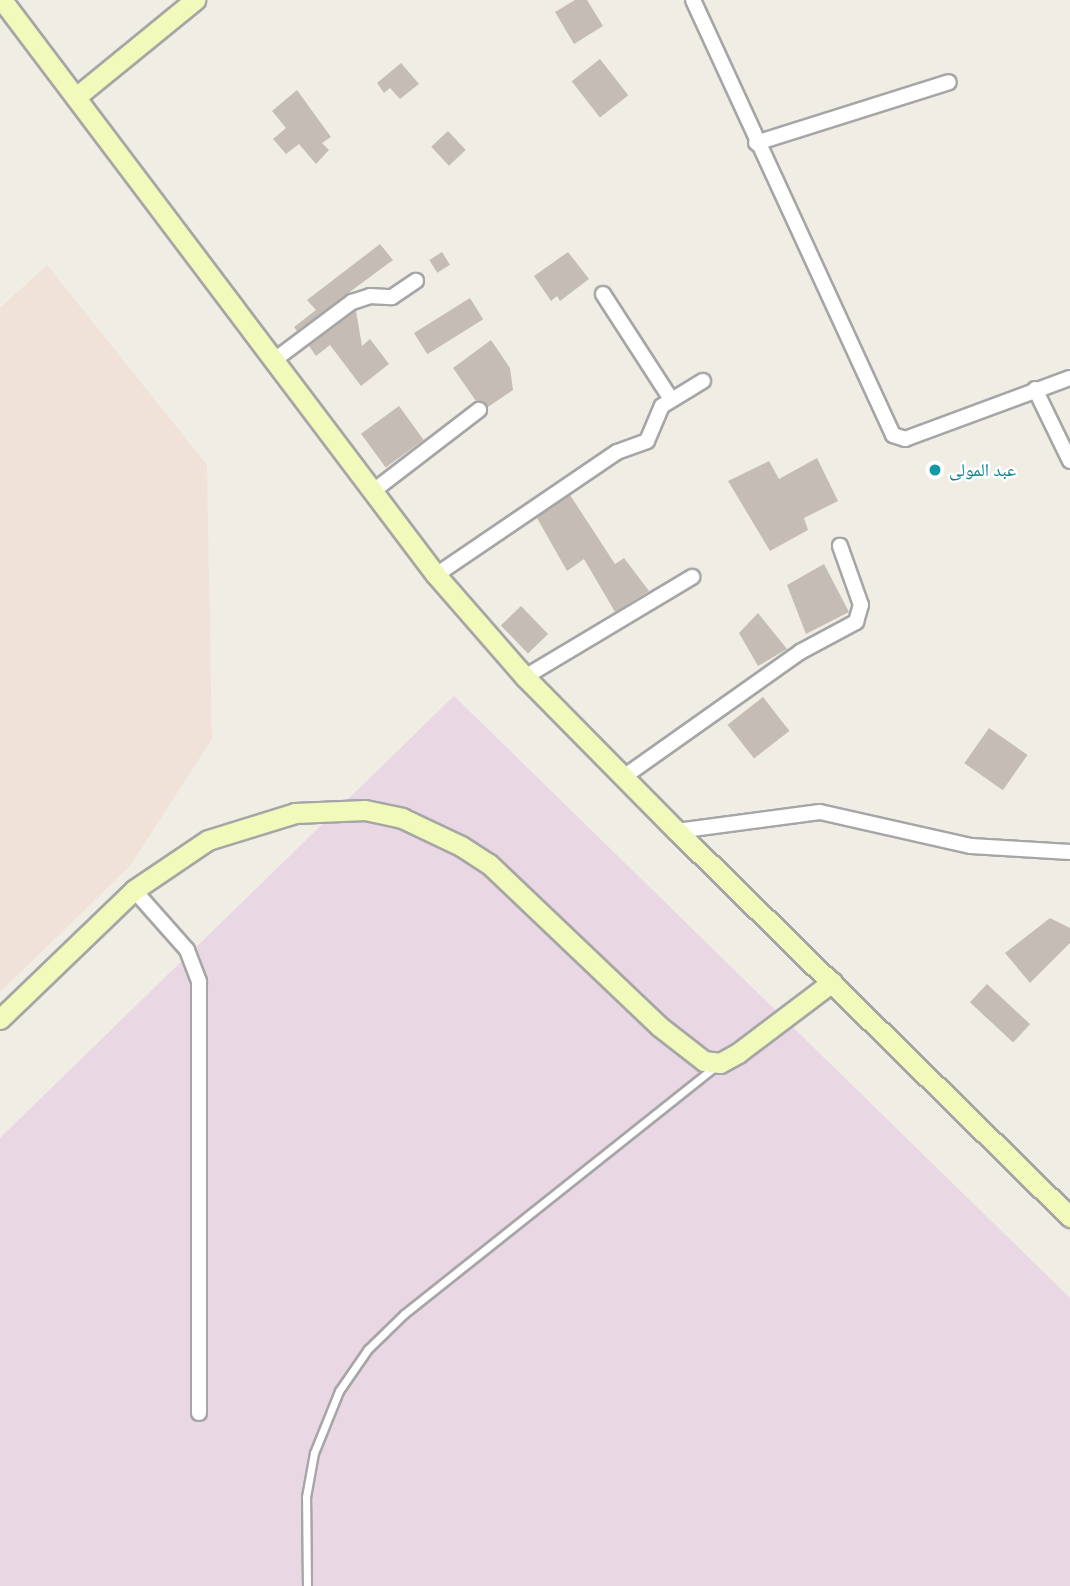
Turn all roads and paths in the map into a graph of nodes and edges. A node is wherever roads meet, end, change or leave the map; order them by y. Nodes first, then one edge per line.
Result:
1 (2, 0) edge
2 (195, 0) edge
3 (692, 0) edge
4 (948, 82) dead end
5 (76, 97) junction
6 (756, 143) junction
7 (416, 281) dead end
8 (603, 294) dead end
9 (273, 361) junction
10 (1070, 377) edge
11 (703, 381) dead end
12 (1035, 389) junction
13 (671, 399) junction
14 (479, 410) dead end
15 (1070, 461) edge
16 (372, 492) junction
17 (840, 546) dead end
18 (436, 575) junction
19 (692, 577) dead end
20 (525, 677) junction
21 (625, 776) junction
22 (677, 831) junction
23 (1070, 852) edge
24 (134, 890) junction
25 (832, 982) junction
26 (0, 1019) edge
27 (719, 1063) junction
28 (1070, 1217) edge
29 (199, 1413) dead end
30 (307, 1586) edge

1 - 5 main road
2 - 5 main road
3 - 6 street
4 - 6 street
5 - 9 main road
6 - 12 street
7 - 9 street
8 - 13 street
9 - 16 main road
10 - 12 street
11 - 13 street
12 - 15 street
13 - 18 street
14 - 16 street
16 - 18 main road
17 - 21 street
18 - 20 main road
19 - 20 street
20 - 21 main road
21 - 22 main road
22 - 23 street
22 - 25 main road
24 - 26 main road
24 - 27 main road
24 - 29 street
25 - 27 main road
25 - 28 main road
27 - 30 lane

